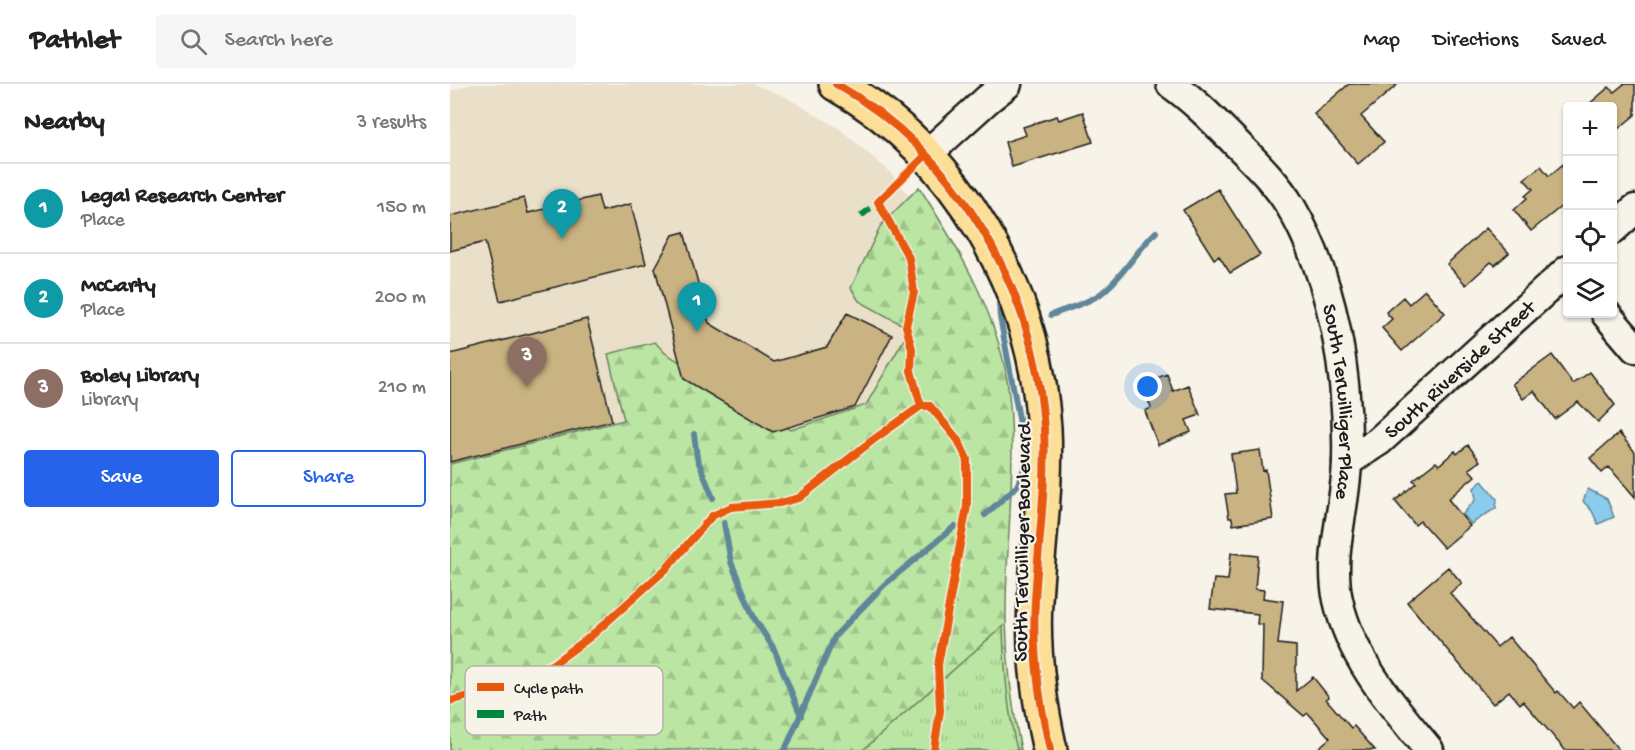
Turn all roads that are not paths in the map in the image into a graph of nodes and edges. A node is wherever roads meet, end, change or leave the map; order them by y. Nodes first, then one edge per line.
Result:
1 (836, 84) edge
2 (1007, 84) edge
3 (1171, 84) edge
4 (925, 156) junction
5 (1635, 209) edge
6 (1617, 225) edge
7 (1563, 275) edge
8 (1609, 318) edge
9 (1635, 348) edge
10 (1347, 462) junction
11 (1050, 750) edge
12 (1429, 750) edge

1 - 4 main road, South Terwilliger Boulevard
2 - 4 street
3 - 10 street, South Terwilliger Place
4 - 11 main road, South Terwilliger Boulevard
5 - 6 street
7 - 10 street, South Riverside Street
8 - 9 street
10 - 12 street, South Terwilliger Place

